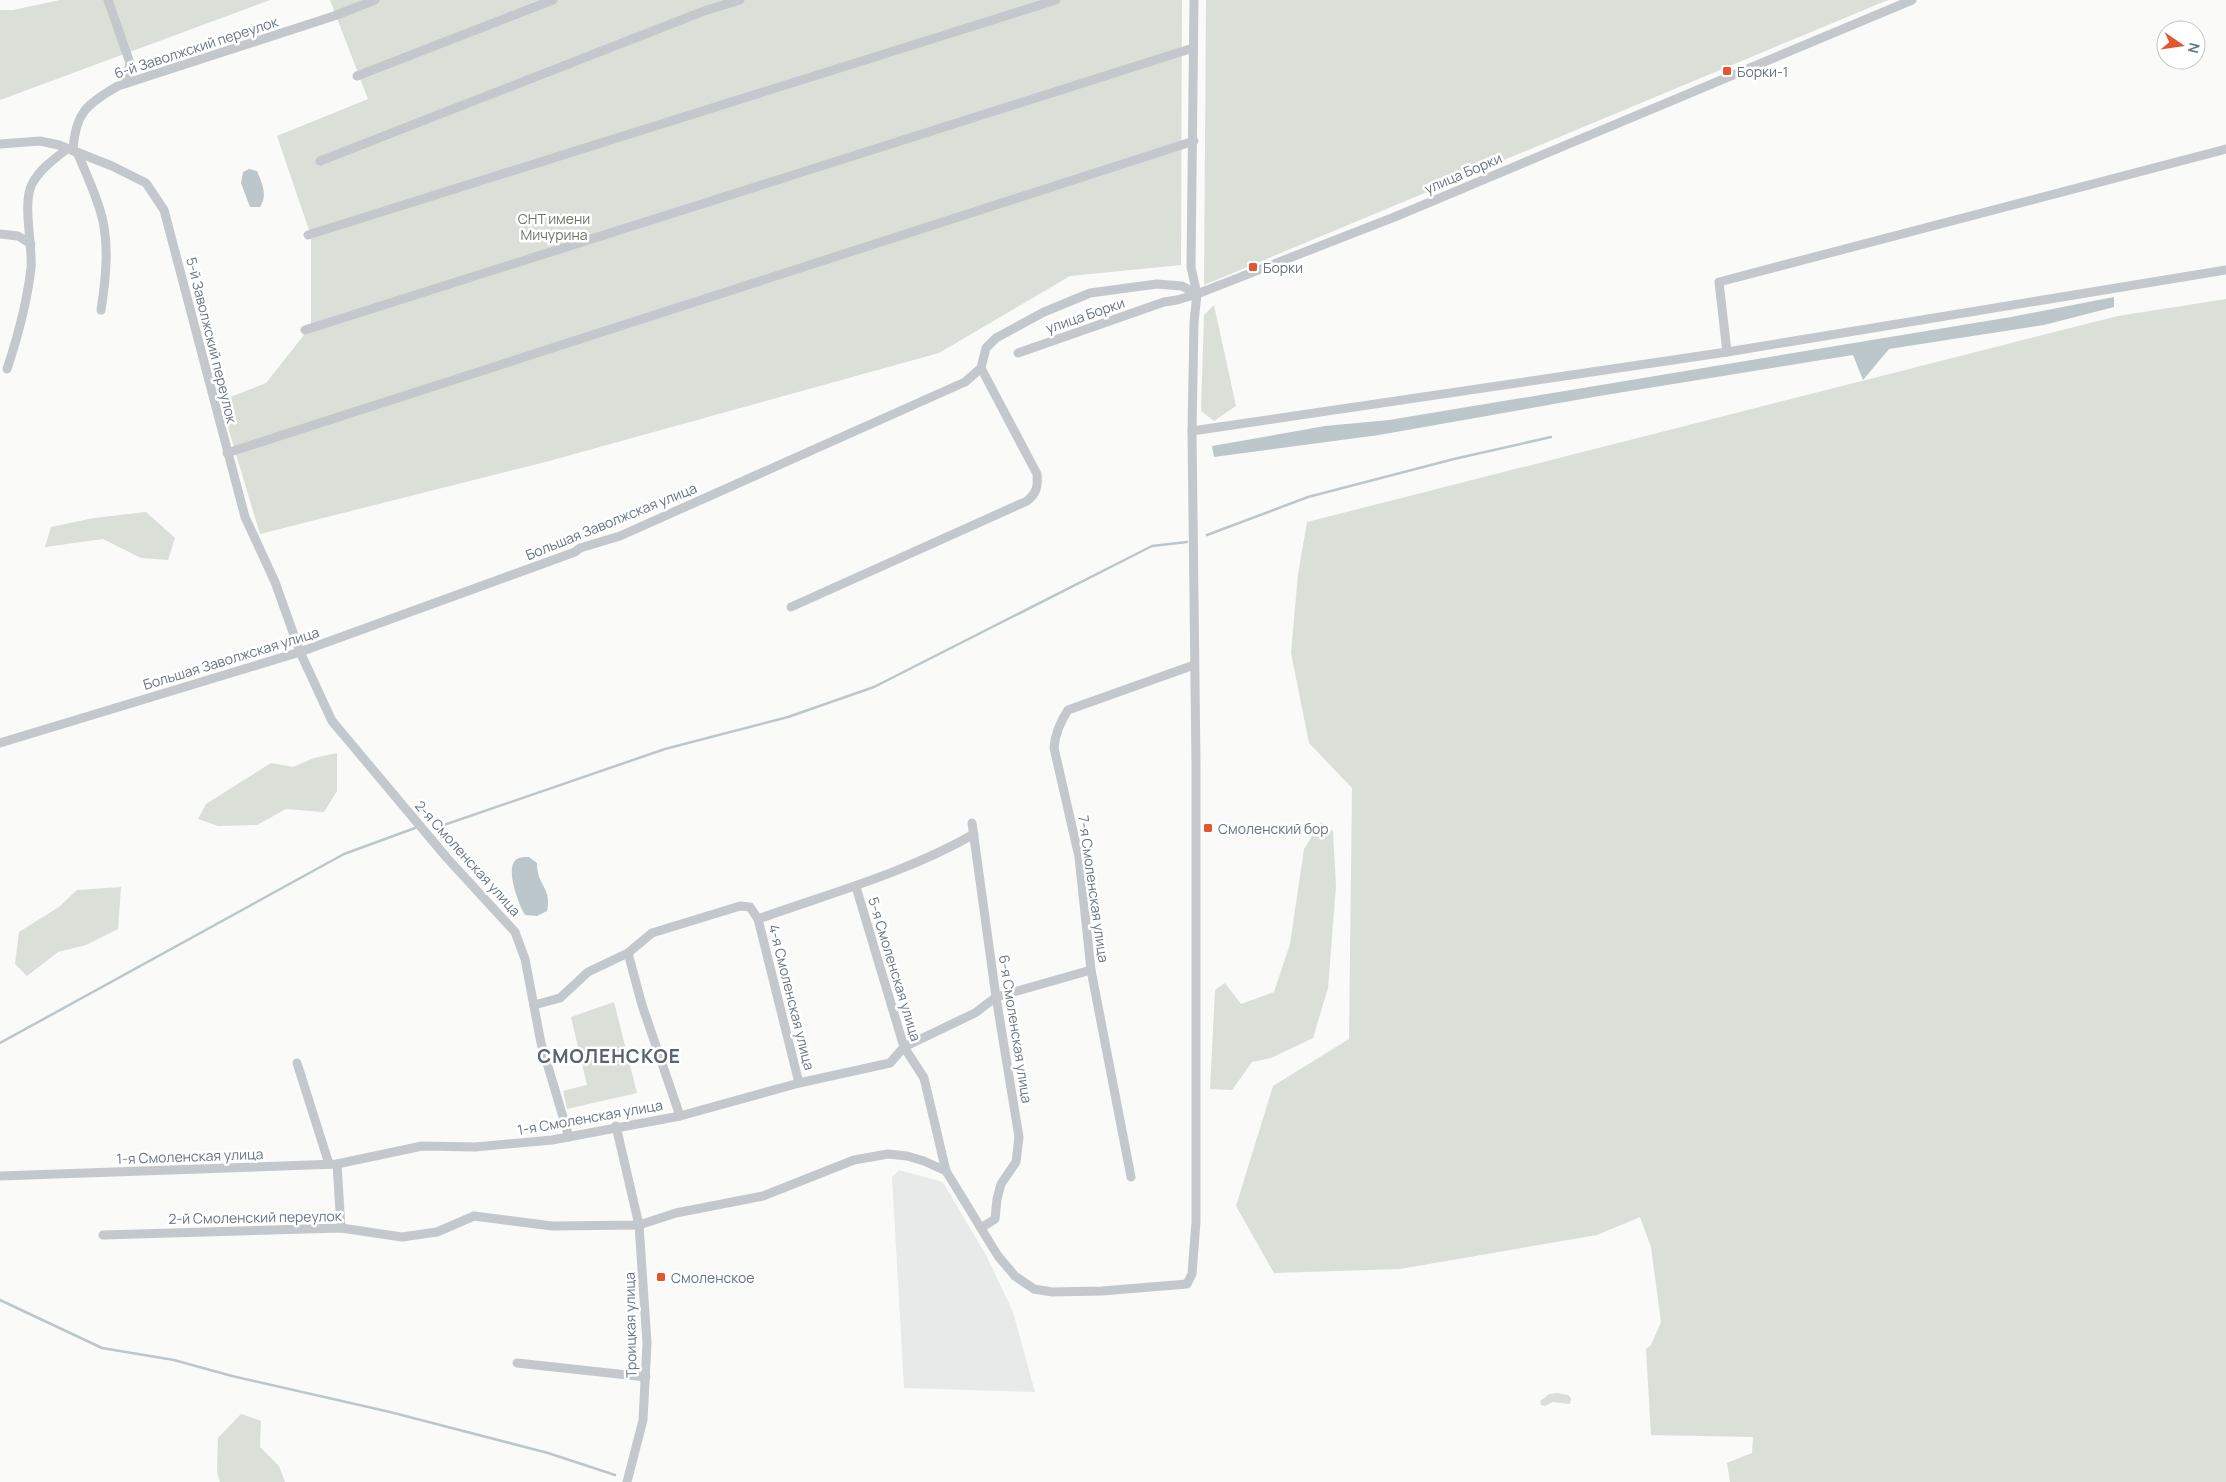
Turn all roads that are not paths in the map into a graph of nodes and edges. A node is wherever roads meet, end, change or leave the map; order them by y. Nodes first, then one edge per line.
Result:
1 (108, 0) edge
2 (374, 0) edge
3 (553, 0) edge
4 (740, 0) edge
5 (1056, 0) edge
6 (1194, 0) edge
7 (1912, 0) edge
8 (1193, 48) junction
9 (357, 76) dead end
10 (126, 84) junction
11 (1194, 141) junction
12 (0, 144) edge
13 (2226, 149) edge
14 (72, 151) junction
15 (320, 161) dead end
16 (0, 234) edge
17 (308, 235) dead end
18 (31, 244) junction
19 (2226, 270) edge
20 (1196, 294) junction
21 (101, 310) dead end
22 (305, 330) dead end
23 (1727, 352) junction
24 (1018, 353) dead end
25 (981, 368) junction
26 (7, 369) dead end
27 (1192, 431) junction
28 (227, 453) junction
29 (791, 606) dead end
30 (300, 652) junction
31 (1194, 665) junction
32 (0, 743) edge
33 (972, 823) dead end
34 (974, 834) junction
35 (856, 887) junction
36 (758, 919) junction
37 (628, 952) junction
38 (1091, 970) junction
39 (996, 997) junction
40 (534, 1005) junction
41 (904, 1047) junction
42 (297, 1063) dead end
43 (799, 1082) junction
44 (680, 1116) junction
45 (616, 1126) junction
46 (569, 1136) junction
47 (333, 1164) junction
48 (946, 1171) junction
49 (0, 1176) edge
50 (1131, 1177) dead end
51 (639, 1225) junction
52 (341, 1228) junction
53 (982, 1228) junction
54 (103, 1235) dead end
55 (517, 1362) dead end
56 (646, 1376) junction
57 (627, 1482) edge

1 - 10 street
2 - 10 street, 6-й Заволжский переулок
3 - 9 street
4 - 15 street
5 - 17 street
6 - 8 street
7 - 20 street, улица Борки
8 - 11 street
8 - 22 street
10 - 14 street, 6-й Заволжский переулок
11 - 20 street
11 - 28 street
12 - 14 street, 5-й Заволжский переулок
13 - 23 street
14 - 18 street
14 - 21 street
14 - 28 street, 5-й Заволжский переулок
16 - 18 street
18 - 26 street
19 - 23 street
20 - 24 street, улица Борки
20 - 25 street
20 - 27 street
23 - 27 street
25 - 29 street
25 - 30 street, Большая Заволжская улица
27 - 31 street
28 - 30 street, 5-й Заволжский переулок
30 - 32 street, Большая Заволжская улица
30 - 40 street, 2-я Смоленская улица
31 - 38 street, 7-я Смоленская улица
31 - 53 street
33 - 34 street, 6-я Смоленская улица
34 - 35 street
34 - 39 street, 6-я Смоленская улица
35 - 36 street
35 - 41 street, 5-я Смоленская улица
36 - 37 street
36 - 43 street, 4-я Смоленская улица
37 - 40 street
37 - 44 street
38 - 39 street
38 - 50 street, 7-я Смоленская улица
39 - 41 street, 1-я Смоленская улица
39 - 53 street, 6-я Смоленская улица
40 - 46 street, 2-я Смоленская улица
41 - 43 street, 1-я Смоленская улица
41 - 48 street, 5-я Смоленская улица
42 - 47 street
43 - 44 street, 1-я Смоленская улица
44 - 45 street, 1-я Смоленская улица
45 - 46 street, 1-я Смоленская улица
45 - 51 street
46 - 47 street, 1-я Смоленская улица
47 - 49 street, 1-я Смоленская улица
47 - 52 street
48 - 51 street, 2-й Смоленский переулок
48 - 53 street
51 - 52 street, 2-й Смоленский переулок
51 - 56 street, Троицкая улица
52 - 54 street, 2-й Смоленский переулок
55 - 56 street
56 - 57 street, Троицкая улица

